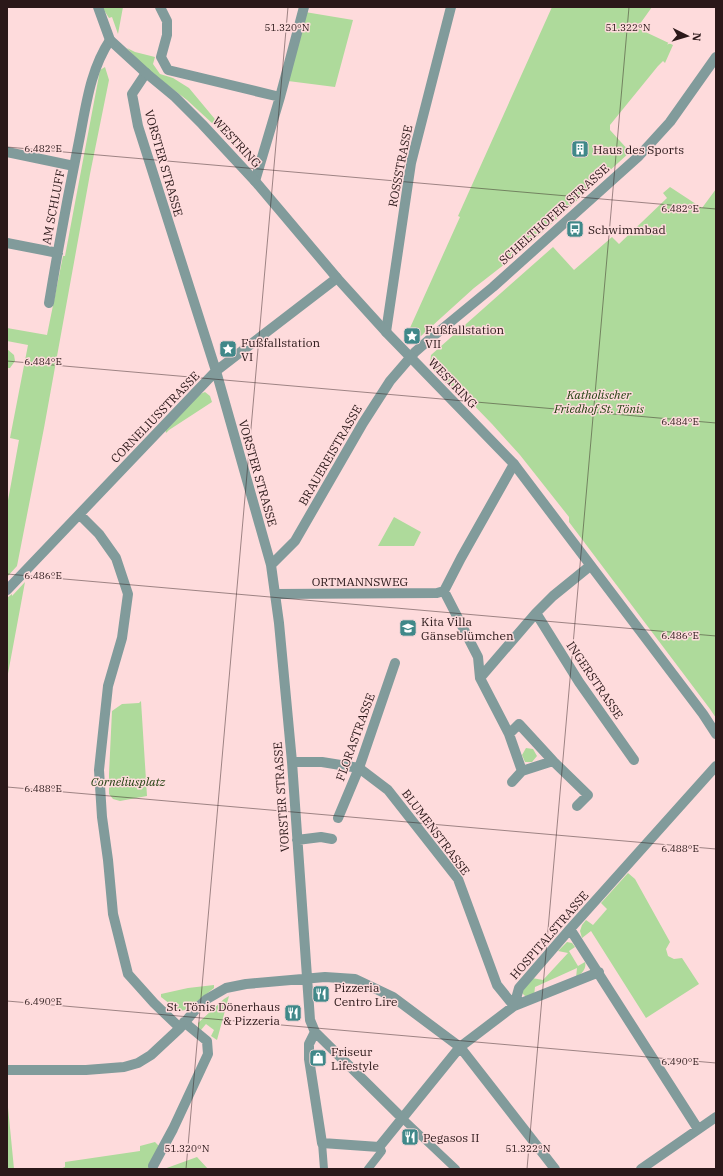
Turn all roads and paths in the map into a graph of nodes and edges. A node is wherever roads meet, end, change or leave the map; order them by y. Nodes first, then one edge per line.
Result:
1 (98, 7) edge
2 (160, 7) edge
3 (304, 7) edge
4 (451, 7) edge
5 (110, 40) junction
6 (716, 57) edge
7 (146, 72) junction
8 (280, 97) junction
9 (7, 152) edge
10 (74, 166) junction
11 (255, 181) junction
12 (7, 243) edge
13 (58, 253) junction
14 (337, 278) junction
15 (49, 302) dead end
16 (386, 332) junction
17 (410, 358) junction
18 (216, 371) junction
19 (514, 464) junction
20 (80, 515) junction
21 (271, 565) junction
22 (590, 566) junction
23 (7, 590) edge
24 (444, 591) junction
25 (275, 594) junction
26 (536, 613) junction
27 (395, 663) dead end
28 (480, 678) junction
29 (509, 734) junction
30 (716, 734) edge
31 (634, 760) dead end
32 (553, 761) junction
33 (292, 762) junction
34 (716, 766) edge
35 (359, 768) junction
36 (522, 771) junction
37 (512, 782) dead end
38 (577, 806) dead end
39 (338, 818) dead end
40 (332, 839) dead end
41 (297, 840) junction
42 (570, 929) junction
43 (599, 972) junction
44 (307, 979) junction
45 (514, 1006) junction
46 (182, 1025) junction
47 (315, 1032) junction
48 (460, 1047) junction
49 (7, 1070) edge
50 (402, 1118) junction
51 (716, 1118) edge
52 (698, 1129) junction
53 (322, 1144) junction
54 (379, 1147) junction
55 (153, 1166) dead end
56 (324, 1169) edge
57 (368, 1169) edge
58 (456, 1169) edge
59 (555, 1169) edge
60 (641, 1169) edge

1 - 5 street
2 - 8 street
3 - 8 street
4 - 16 street, ROSSSTRASSE
5 - 7 street
5 - 10 street, AM SCHLUFF
6 - 17 street, SCHELTHOFER STRASSE
7 - 11 street, WESTRING
7 - 18 street, VORSTER STRASSE
8 - 11 street
9 - 10 street, AM SCHLUFF
10 - 13 street, AM SCHLUFF
11 - 14 street, WESTRING
12 - 13 street, AM SCHLUFF
13 - 15 street, AM SCHLUFF
14 - 16 street, WESTRING
14 - 18 street, CORNELIUSSTRASSE
16 - 17 street, WESTRING
17 - 19 street, WESTRING
17 - 21 street, BRAUEREISTRASSE
18 - 20 street, CORNELIUSSTRASSE
18 - 21 street, VORSTER STRASSE
19 - 22 street, WESTRING
19 - 24 street
20 - 23 street, CORNELIUSSTRASSE
20 - 46 street
21 - 25 street, VORSTER STRASSE
22 - 26 street
22 - 30 street, WESTRING
24 - 25 street, ORTMANNSWEG
24 - 28 street
25 - 33 street, VORSTER STRASSE
26 - 28 street
26 - 31 street, INGERSTRASSE
27 - 35 street, FLORASTRASSE
28 - 29 street
29 - 32 street
29 - 36 street
32 - 36 street
32 - 38 street
33 - 35 street, BLUMENSTRASSE
33 - 41 street, VORSTER STRASSE
34 - 42 street, HOSPITALSTRASSE
35 - 39 street, FLORASTRASSE
35 - 45 street, BLUMENSTRASSE
36 - 37 street
40 - 41 street
41 - 44 street, VORSTER STRASSE
42 - 43 street
42 - 45 street, HOSPITALSTRASSE
43 - 45 street
43 - 52 street
44 - 46 street
44 - 47 street, VORSTER STRASSE
44 - 48 street
45 - 48 street
46 - 49 street
46 - 55 street
47 - 50 street
47 - 53 street
48 - 50 street
48 - 59 street
50 - 54 street
50 - 58 street
51 - 52 street
52 - 60 street
53 - 54 street
53 - 56 street
54 - 57 street

